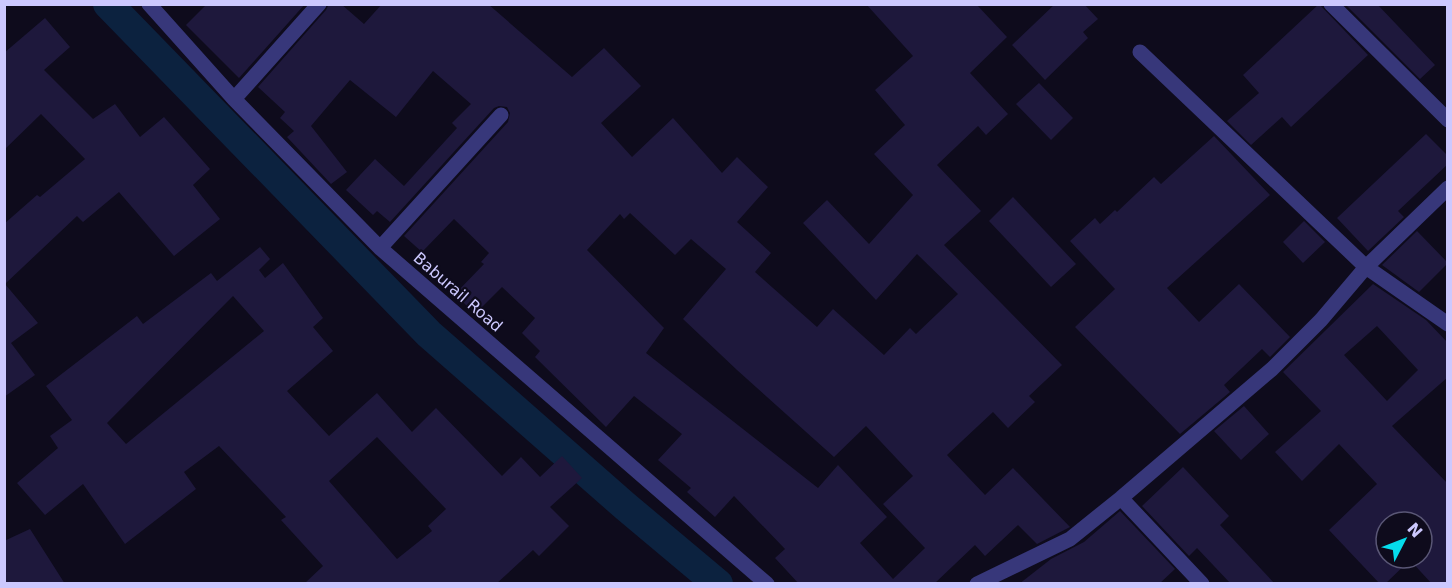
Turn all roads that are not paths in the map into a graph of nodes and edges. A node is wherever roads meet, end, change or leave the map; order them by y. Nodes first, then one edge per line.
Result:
1 (149, 4) edge
2 (319, 4) edge
3 (1331, 4) edge
4 (1140, 52) dead end
5 (234, 99) junction
6 (501, 116) dead end
7 (1448, 120) edge
8 (1448, 188) edge
9 (380, 248) junction
10 (1366, 267) junction
11 (1448, 324) edge
12 (1121, 498) junction
13 (767, 584) edge
14 (977, 584) edge
15 (1202, 584) edge

1 - 5 street, Baburail Road
2 - 5 street
3 - 7 street
4 - 10 street
5 - 9 street, Baburail Road
6 - 9 street
8 - 10 street
9 - 13 street, Baburail Road
10 - 11 street
10 - 12 street
12 - 14 street
12 - 15 street

